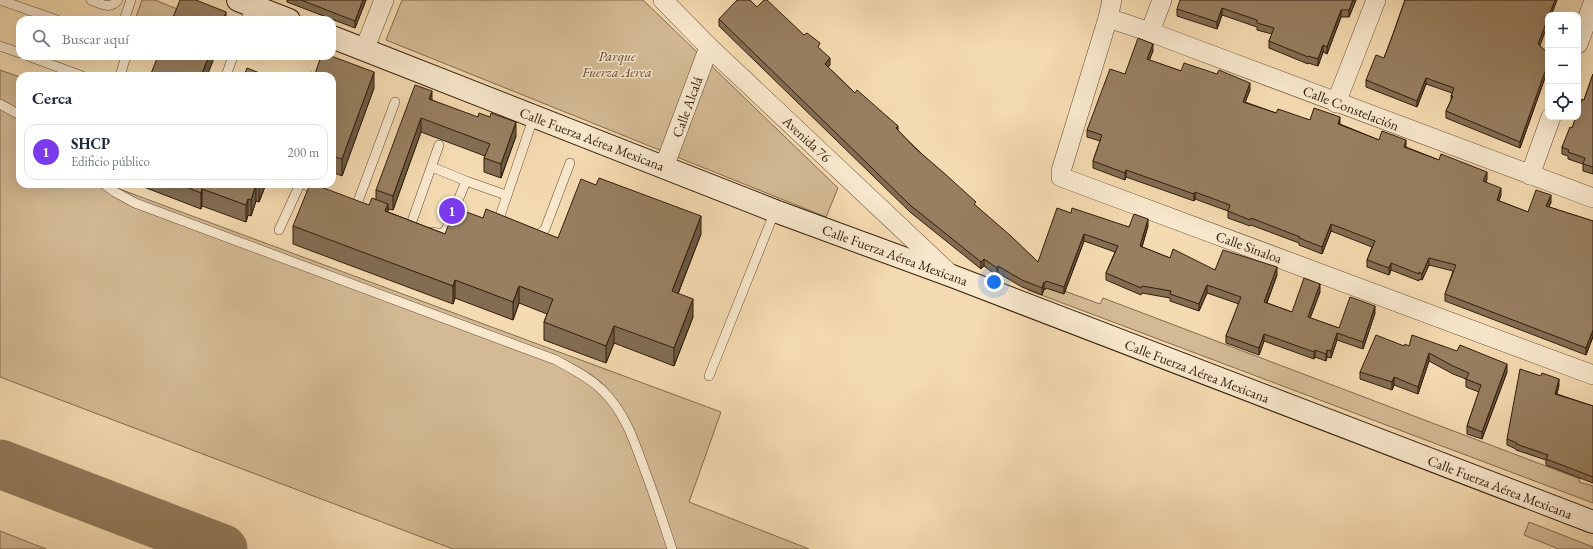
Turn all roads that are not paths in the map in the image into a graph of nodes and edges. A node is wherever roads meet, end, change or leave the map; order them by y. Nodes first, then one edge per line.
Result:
1 (0, 0) edge
2 (90, 0) edge
3 (118, 0) edge
4 (131, 0) edge
5 (384, 0) edge
6 (663, 0) edge
7 (1162, 0) edge
8 (1376, 0) edge
9 (1593, 3) edge
10 (247, 6) edge
11 (1110, 9) edge
12 (46, 16) edge
13 (125, 16) edge
14 (277, 16) edge
15 (1150, 32) junction
16 (1581, 36) edge
17 (336, 39) edge
18 (0, 46) edge
19 (709, 47) junction
20 (364, 50) junction
21 (16, 52) edge
22 (39, 60) edge
23 (125, 60) edge
24 (232, 60) edge
25 (71, 72) edge
26 (121, 72) edge
27 (227, 72) edge
28 (395, 102) dead end
29 (1336, 103) junction
30 (0, 104) edge
31 (16, 113) edge
32 (534, 116) junction
33 (1550, 120) edge
34 (440, 145) dead end
35 (570, 163) dead end
36 (432, 167) junction
37 (664, 167) junction
38 (1530, 175) junction
39 (466, 181) junction
40 (110, 188) edge
41 (300, 188) edge
42 (313, 188) edge
43 (330, 194) edge
44 (506, 195) junction
45 (1593, 198) edge
46 (357, 204) edge
47 (775, 210) junction
48 (512, 228) edge
49 (279, 230) dead end
50 (525, 233) edge
51 (952, 276) junction
52 (1593, 375) edge
53 (709, 376) dead end
54 (1593, 522) edge
55 (672, 549) edge

1 - 12 lane
2 - 3 lane
4 - 13 lane
5 - 20 street
6 - 19 street, Avenida 76
7 - 15 street
8 - 29 street
9 - 16 street
10 - 14 main road
11 - 15 street, Calle Constelación
11 - 52 street, Calle Sinaloa
15 - 29 street, Calle Constelación
17 - 20 main road, Calle Fuerza Aérea Mexicana
18 - 21 lane
19 - 37 street, Calle Alcalá
19 - 51 street, Avenida 76
20 - 32 main road, Calle Fuerza Aérea Mexicana
22 - 25 lane
23 - 26 lane
24 - 27 lane
28 - 46 lane
29 - 38 street, Calle Constelación
30 - 31 lane
32 - 37 main road, Calle Fuerza Aérea Mexicana
32 - 44 lane
33 - 38 street
34 - 36 lane
35 - 50 lane
36 - 39 lane
36 - 39 lane
37 - 47 main road, Calle Fuerza Aérea Mexicana
38 - 45 street, Calle Constelación
39 - 44 lane
40 - 55 lane
41 - 49 lane
42 - 43 lane
44 - 48 lane
47 - 51 main road, Calle Fuerza Aérea Mexicana
47 - 53 lane
51 - 54 main road, Calle Fuerza Aérea Mexicana

